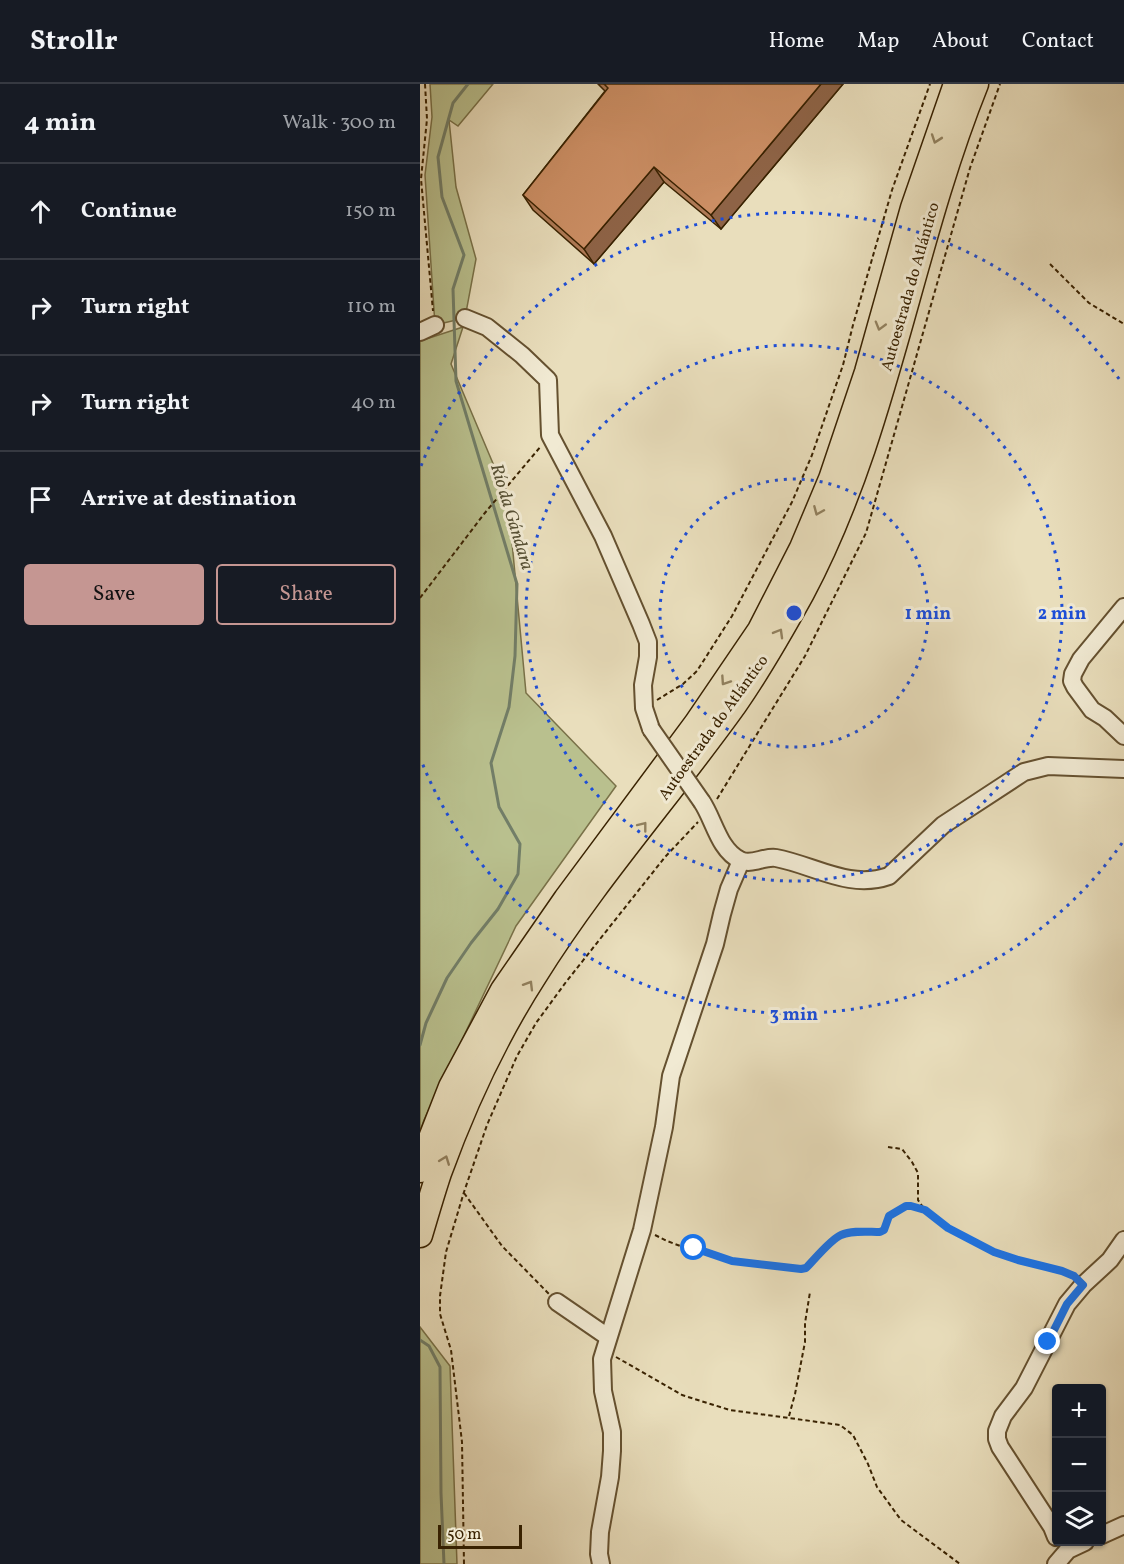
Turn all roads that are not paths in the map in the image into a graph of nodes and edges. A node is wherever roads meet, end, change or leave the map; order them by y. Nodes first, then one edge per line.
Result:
1 (956, 84) edge
2 (976, 84) edge
3 (465, 318) dead end
4 (1124, 607) edge
5 (1124, 736) edge
6 (1124, 769) edge
7 (741, 861) junction
8 (420, 1170) edge
9 (420, 1235) edge
10 (1124, 1240) edge
11 (557, 1302) road end
12 (607, 1344) junction
13 (1124, 1525) edge
14 (1052, 1527) edge
15 (1106, 1533) edge
16 (1074, 1546) edge
17 (1061, 1556) edge
18 (601, 1564) edge

1 -> 8 highway, Autoestrada do Atlántico
9 -> 2 highway, Autoestrada do Atlántico
3 - 7 street, bridge
4 - 5 street
6 - 7 street
7 - 12 street
10 - 14 street
11 - 12 street
12 - 18 street
13 - 15 street
16 - 17 street

